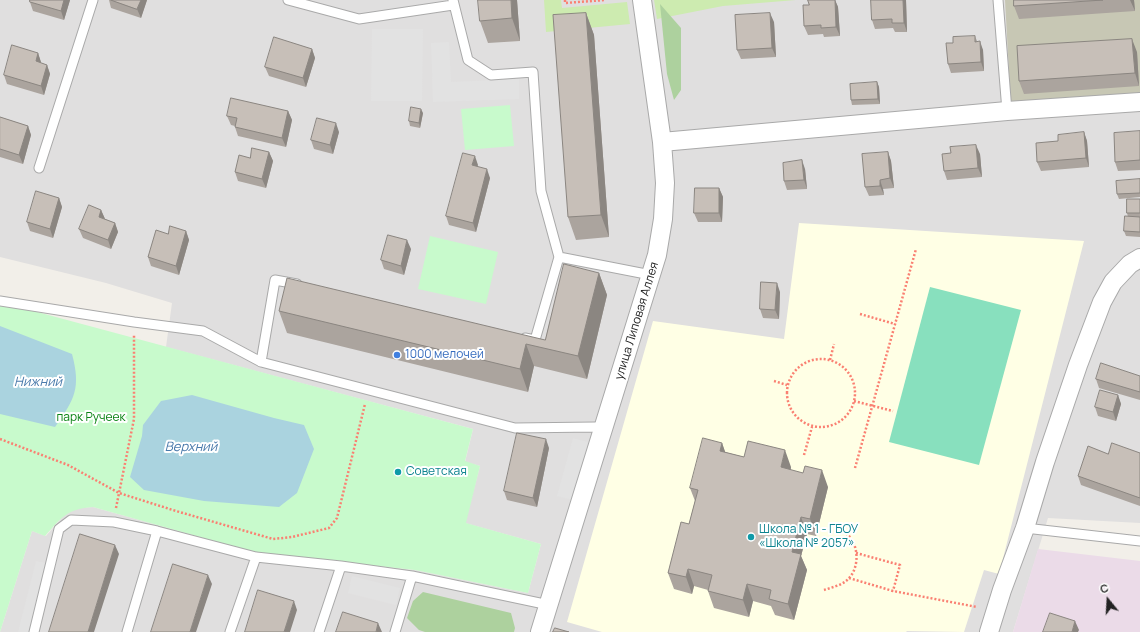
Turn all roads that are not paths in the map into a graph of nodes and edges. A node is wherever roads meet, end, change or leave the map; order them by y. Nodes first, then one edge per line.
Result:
1 (92, 0) edge
2 (288, 0) edge
3 (642, 0) edge
4 (998, 0) edge
5 (453, 2) edge
6 (1140, 102) edge
7 (1007, 111) junction
8 (662, 142) junction
9 (39, 168) dead end
10 (559, 257) junction
11 (1140, 258) edge
12 (651, 276) junction
13 (306, 287) edge
14 (0, 301) edge
15 (520, 336) edge
16 (261, 362) junction
17 (604, 428) junction
18 (1026, 528) junction
19 (157, 531) junction
20 (1140, 541) edge
21 (256, 557) junction
22 (341, 566) junction
23 (412, 576) junction
24 (548, 605) junction
25 (34, 632) edge
26 (128, 632) edge
27 (230, 632) edge
28 (319, 632) edge
29 (396, 632) edge
30 (540, 632) edge
31 (989, 632) edge

1 - 9 lane
2 - 5 lane
3 - 8 street, улица Липовая Аллея
4 - 7 lane
5 - 10 lane
6 - 7 street
7 - 8 street
8 - 12 street, улица Липовая Аллея
10 - 12 lane
10 - 15 lane
11 - 18 street
12 - 17 street, улица Липовая Аллея
13 - 16 lane
14 - 16 lane
16 - 17 lane
17 - 24 street, улица Липовая Аллея
18 - 20 lane
18 - 31 street
19 - 21 lane
19 - 25 lane
19 - 26 lane
21 - 22 lane
21 - 27 lane
22 - 23 lane
22 - 28 lane
23 - 24 lane
23 - 29 lane
24 - 30 street, улица Липовая Аллея

